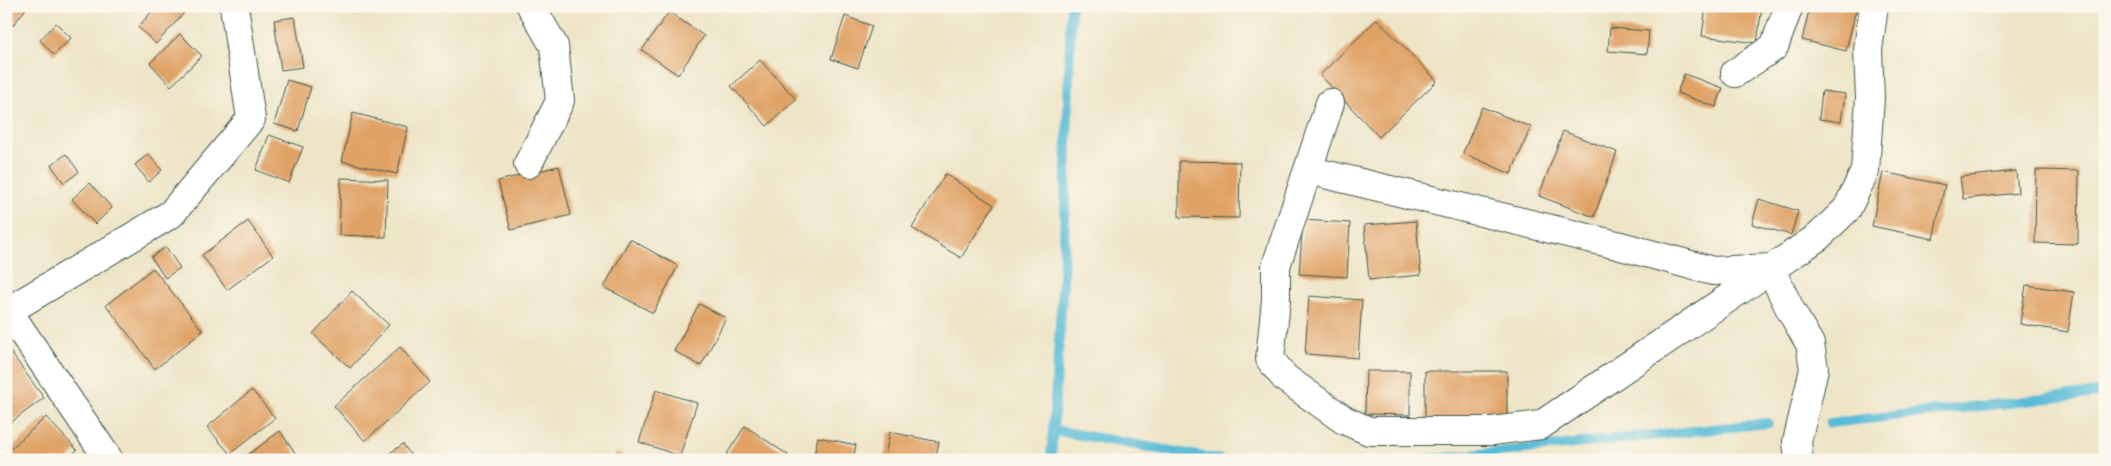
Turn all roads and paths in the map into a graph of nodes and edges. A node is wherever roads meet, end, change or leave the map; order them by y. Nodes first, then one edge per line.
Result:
1 (234, 6) edge
2 (531, 6) edge
3 (1789, 6) edge
4 (1874, 6) edge
5 (1735, 73) dead end
6 (1330, 102) dead end
7 (528, 164) dead end
8 (1308, 170) junction
9 (1770, 268) junction
10 (7, 312) edge
11 (109, 460) edge
12 (1799, 460) edge

1 - 10 street
2 - 7 street
3 - 5 street
4 - 9 street
6 - 8 street
8 - 9 street
8 - 9 street
9 - 12 street
10 - 11 street

